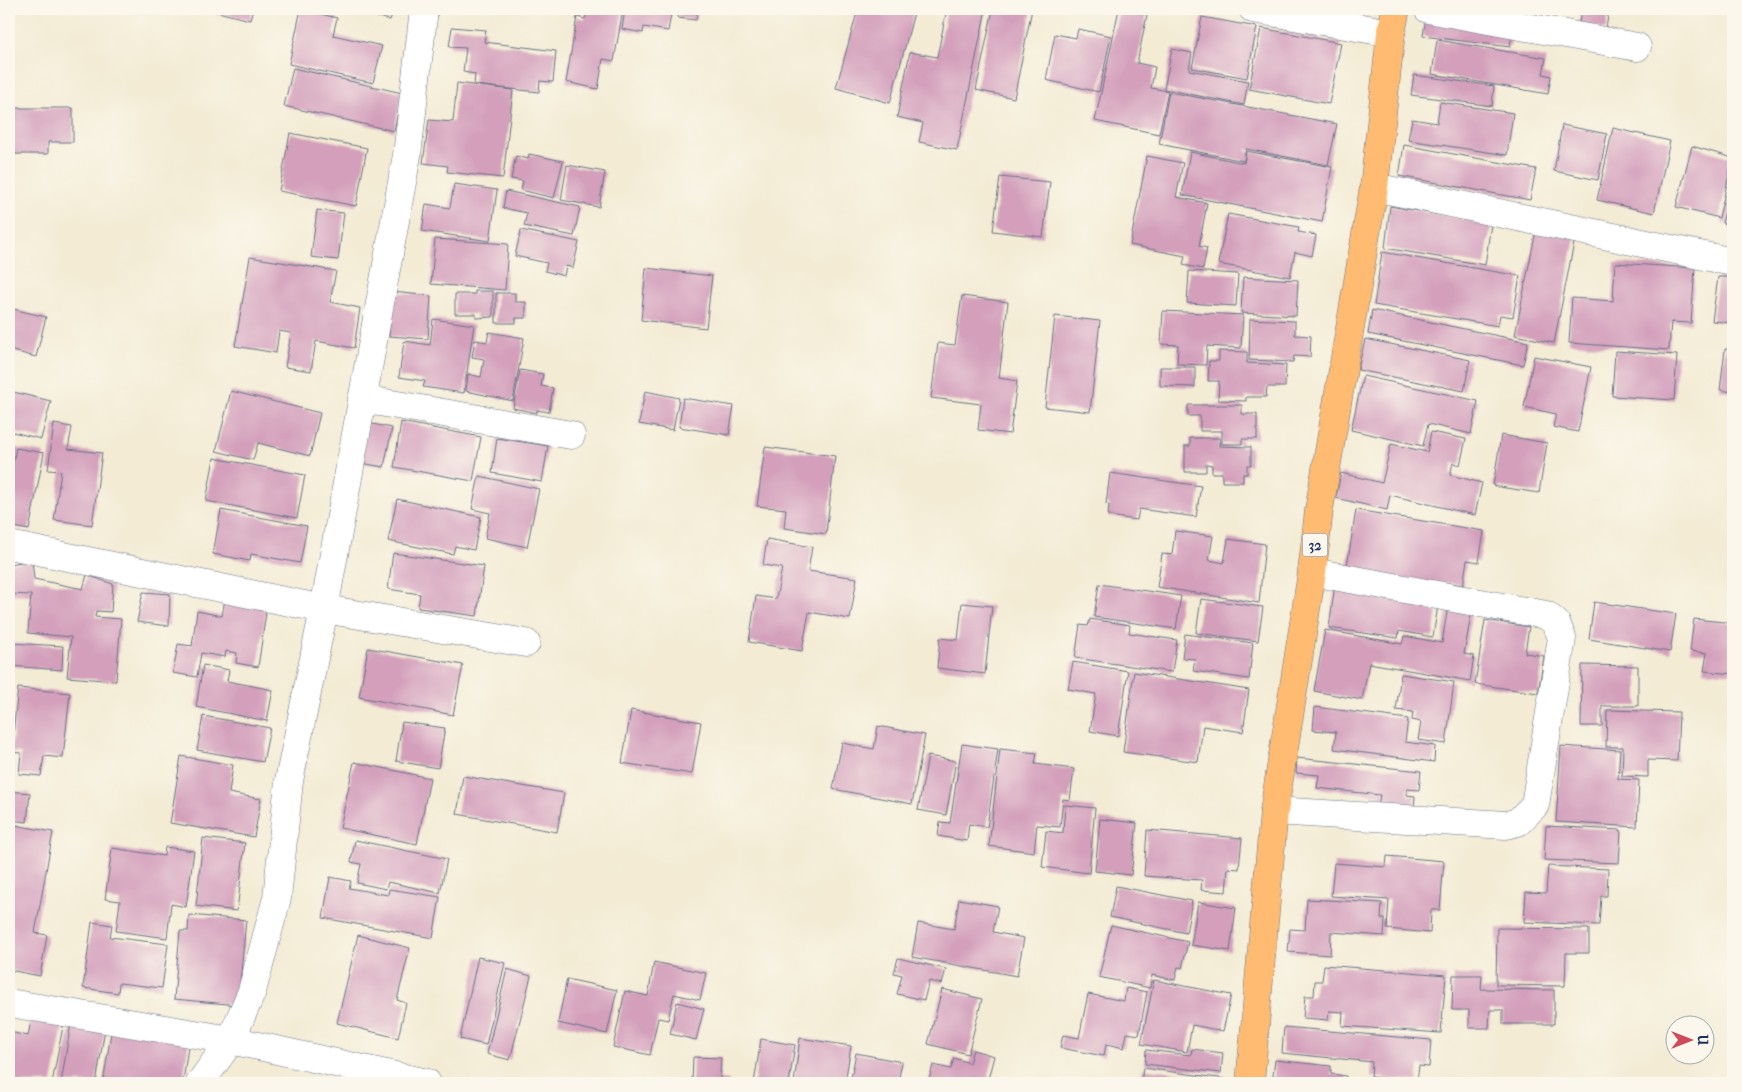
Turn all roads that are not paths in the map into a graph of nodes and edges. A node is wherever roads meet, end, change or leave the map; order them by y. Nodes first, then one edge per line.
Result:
1 (424, 9) edge
2 (1253, 9) edge
3 (1428, 9) edge
4 (1394, 21) edge
5 (1637, 47) dead end
6 (1374, 187) junction
7 (1733, 262) edge
8 (362, 399) junction
9 (571, 435) dead end
10 (9, 545) edge
11 (1312, 572) junction
12 (324, 609) junction
13 (526, 643) dead end
14 (1274, 811) junction
15 (9, 1003) edge
16 (231, 1040) junction
17 (200, 1083) edge
18 (427, 1083) edge
19 (1250, 1083) edge

1 - 8 street
2 - 4 street
3 - 5 street
4 - 6 highway, 32
6 - 7 street
6 - 11 highway, 32
8 - 9 street
8 - 12 street
10 - 12 street
11 - 14 highway, 32
11 - 14 street
12 - 13 street
12 - 16 street
14 - 19 highway, 32
15 - 16 street
16 - 17 street
16 - 18 street

